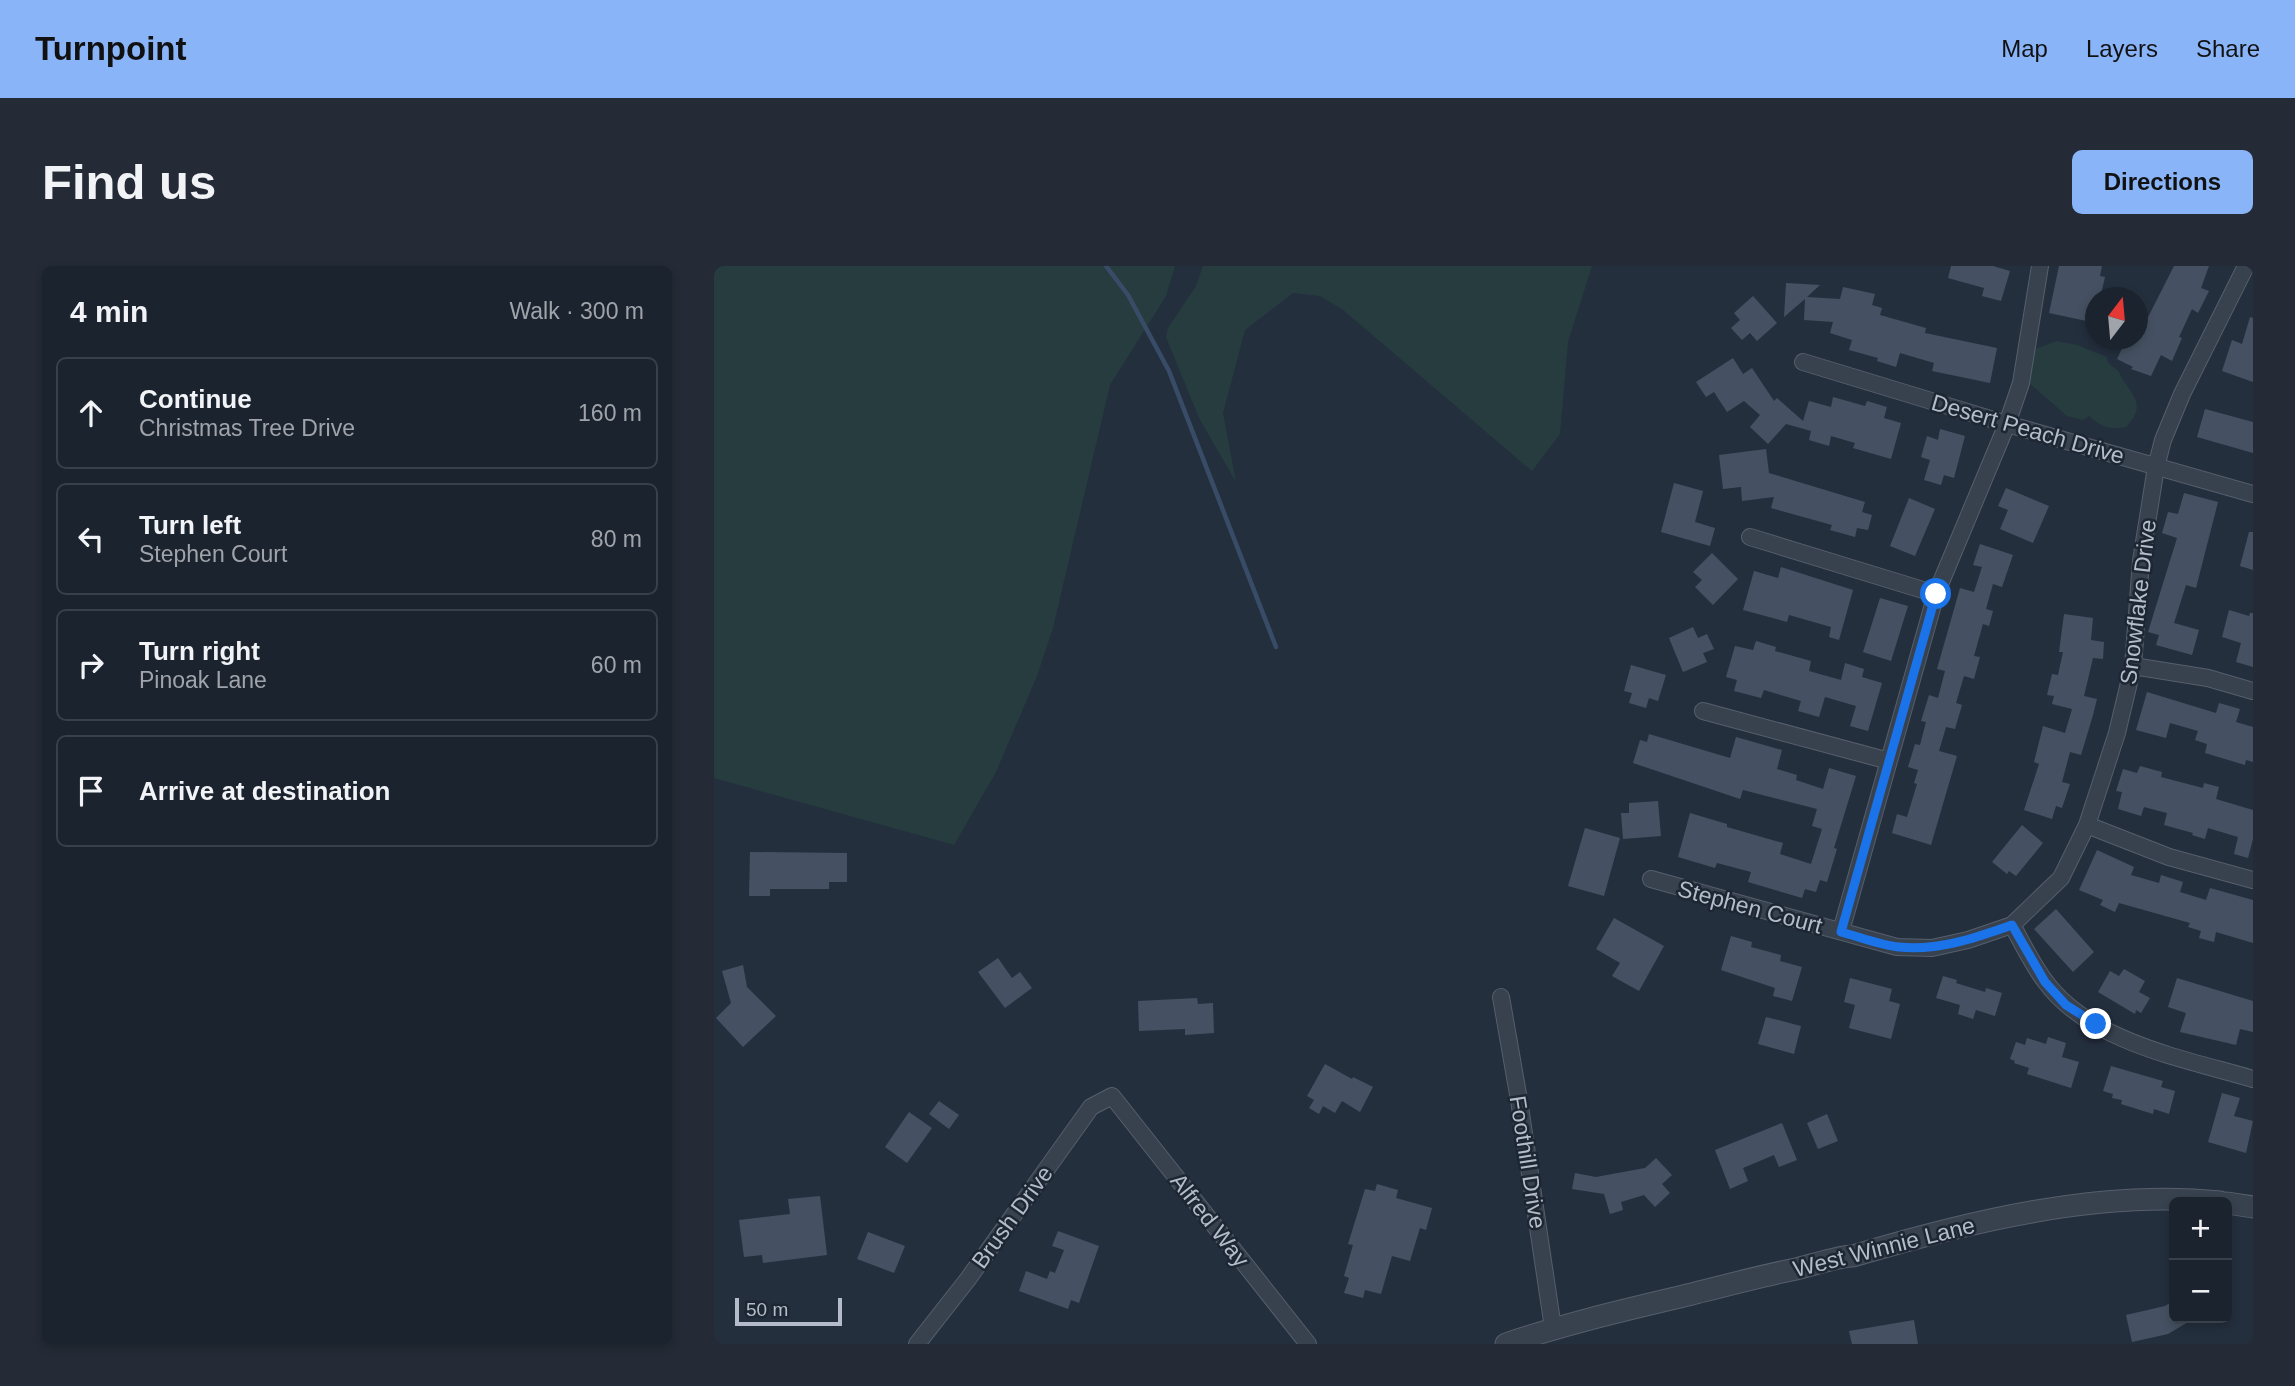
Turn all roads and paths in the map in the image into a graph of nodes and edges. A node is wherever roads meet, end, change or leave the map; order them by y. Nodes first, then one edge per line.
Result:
1 (2040, 266) edge
2 (2247, 277) edge
3 (1803, 362) dead end
4 (2007, 424) junction
5 (2156, 467) junction
6 (2253, 494) edge
7 (1750, 537) dead end
8 (1936, 594) junction
9 (2133, 666) junction
10 (2253, 691) edge
11 (1703, 711) dead end
12 (1889, 761) junction
13 (2087, 825) junction
14 (1651, 879) dead end
15 (2253, 880) edge
16 (2012, 925) junction
17 (1841, 932) junction
18 (1501, 997) dead end
19 (2253, 1079) edge
20 (1112, 1096) joint
21 (2169, 1199) edge
22 (2232, 1204) edge
23 (2253, 1206) edge
24 (1553, 1328) junction
25 (917, 1344) edge
26 (1308, 1344) edge
27 (1506, 1344) edge

1 - 4 street
2 - 5 street, Snowflake Drive
3 - 4 street, Desert Peach Drive
4 - 5 street, Desert Peach Drive
4 - 8 street
5 - 6 street, Desert Peach Drive
5 - 9 street, Snowflake Drive
7 - 8 street
8 - 12 street
9 - 10 street
9 - 13 street, Snowflake Drive
11 - 12 street
12 - 17 street
13 - 15 street
13 - 16 street, Snowflake Drive
14 - 17 street, Stephen Court
16 - 17 street, Stephen Court
16 - 19 street
18 - 24 street, Foothill Drive
20 - 25 street, Brush Drive
20 - 26 street, Alfred Way
21 - 24 street, West Winnie Lane
22 - 23 street
24 - 27 street, West Winnie Lane

